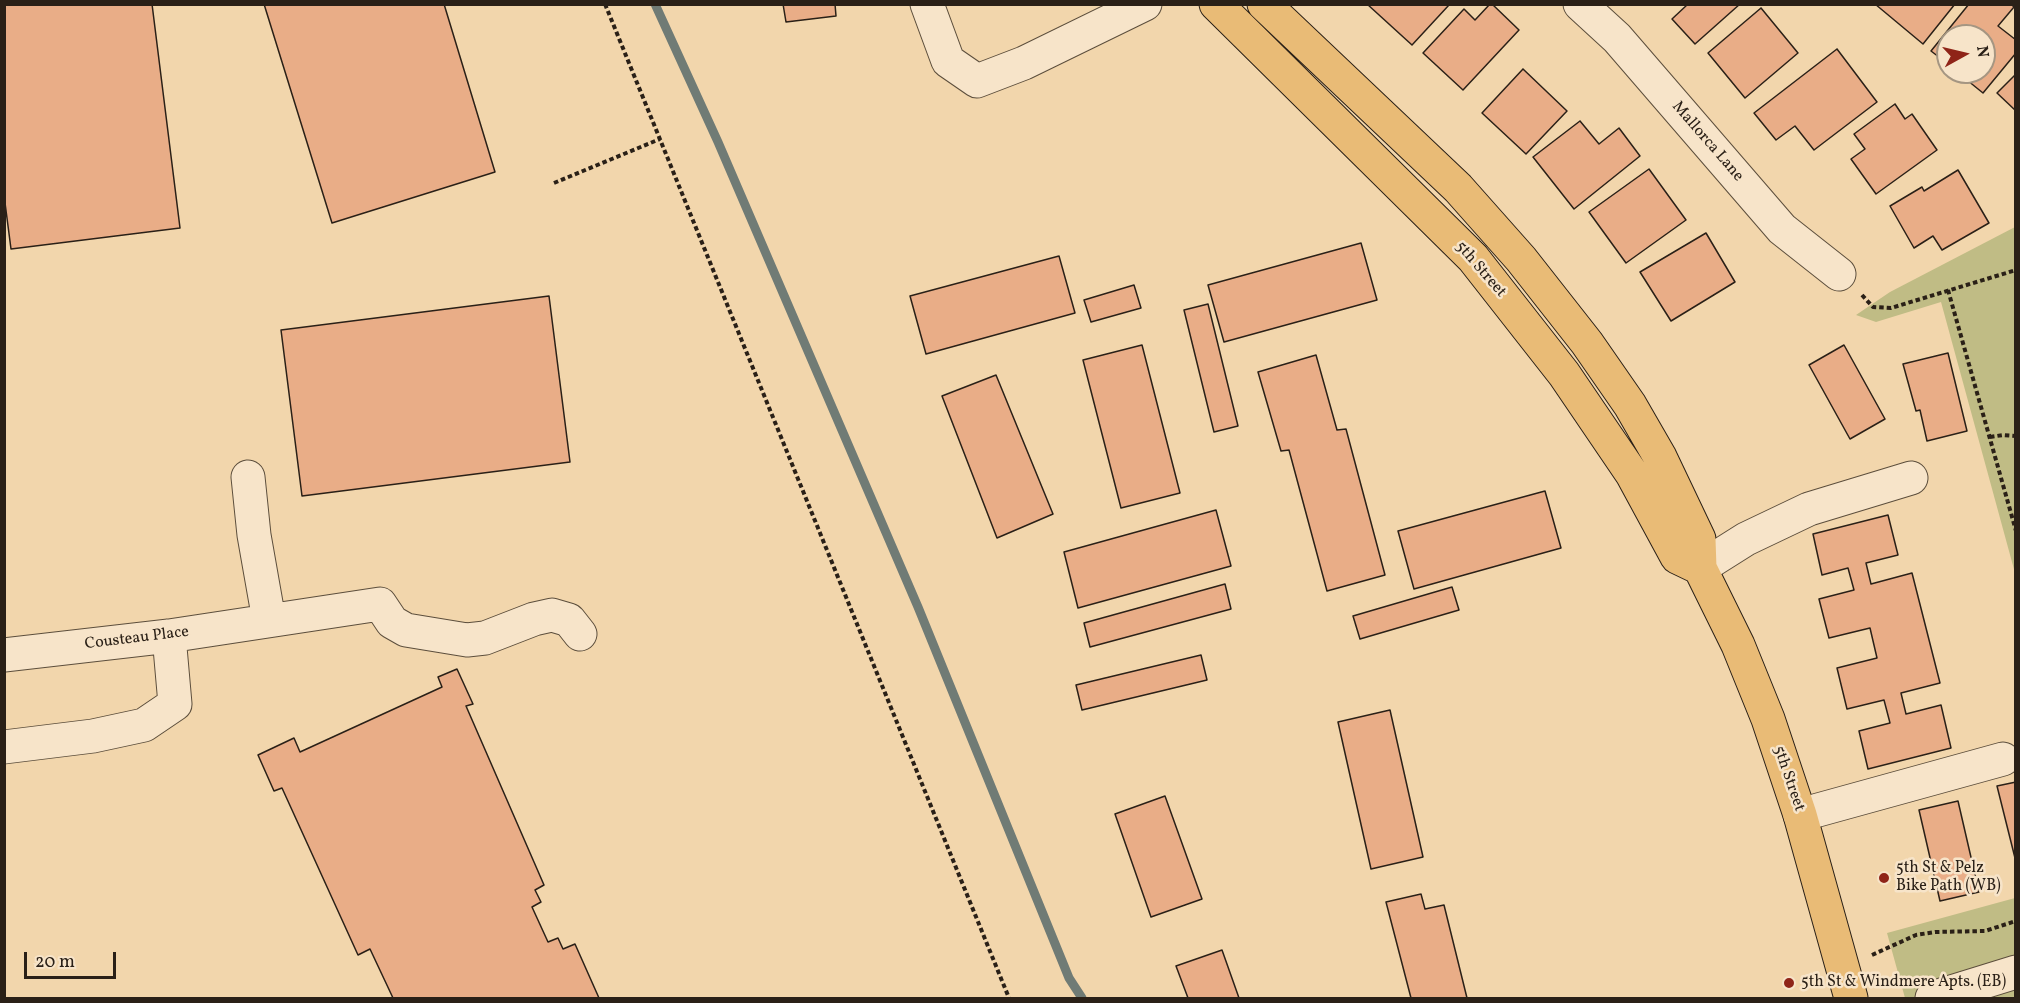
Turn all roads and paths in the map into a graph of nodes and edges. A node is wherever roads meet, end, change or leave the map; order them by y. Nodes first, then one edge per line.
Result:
1 (605, 4) edge
2 (927, 4) edge
3 (1145, 4) edge
4 (1216, 4) edge
5 (1264, 4) edge
6 (1580, 4) edge
7 (660, 139) junction
8 (554, 183) dead end
9 (2016, 270) edge
10 (1839, 274) joint
11 (1948, 291) junction
12 (2016, 436) edge
13 (1990, 437) junction
14 (248, 477) dead end
15 (1911, 478) dead end
16 (2016, 531) edge
17 (1700, 568) junction
18 (269, 620) junction
19 (580, 633) dead end
20 (169, 636) junction
21 (4, 655) edge
22 (4, 747) edge
23 (2003, 759) dead end
24 (1800, 816) junction
25 (2016, 921) edge
26 (1843, 965) junction
27 (2016, 972) edge
28 (1009, 999) edge
29 (1851, 999) edge
30 (1932, 999) edge

1 - 7 path
2 - 3 street
4 - 17 main road, 5th Street
5 - 17 main road, 5th Street
6 - 10 street, Mallorca Lane
7 - 8 path
7 - 28 path
9 - 11 path
10 - 11 path
11 - 13 path
12 - 13 path
13 - 16 path
14 - 18 street
15 - 17 street
17 - 24 main road, 5th Street
18 - 19 street, Cousteau Place
18 - 20 street, Cousteau Place
20 - 21 street, Cousteau Place
20 - 22 street
23 - 24 street
24 - 26 main road, 5th Street
25 - 26 path
26 - 29 main road, 5th Street
27 - 30 street

